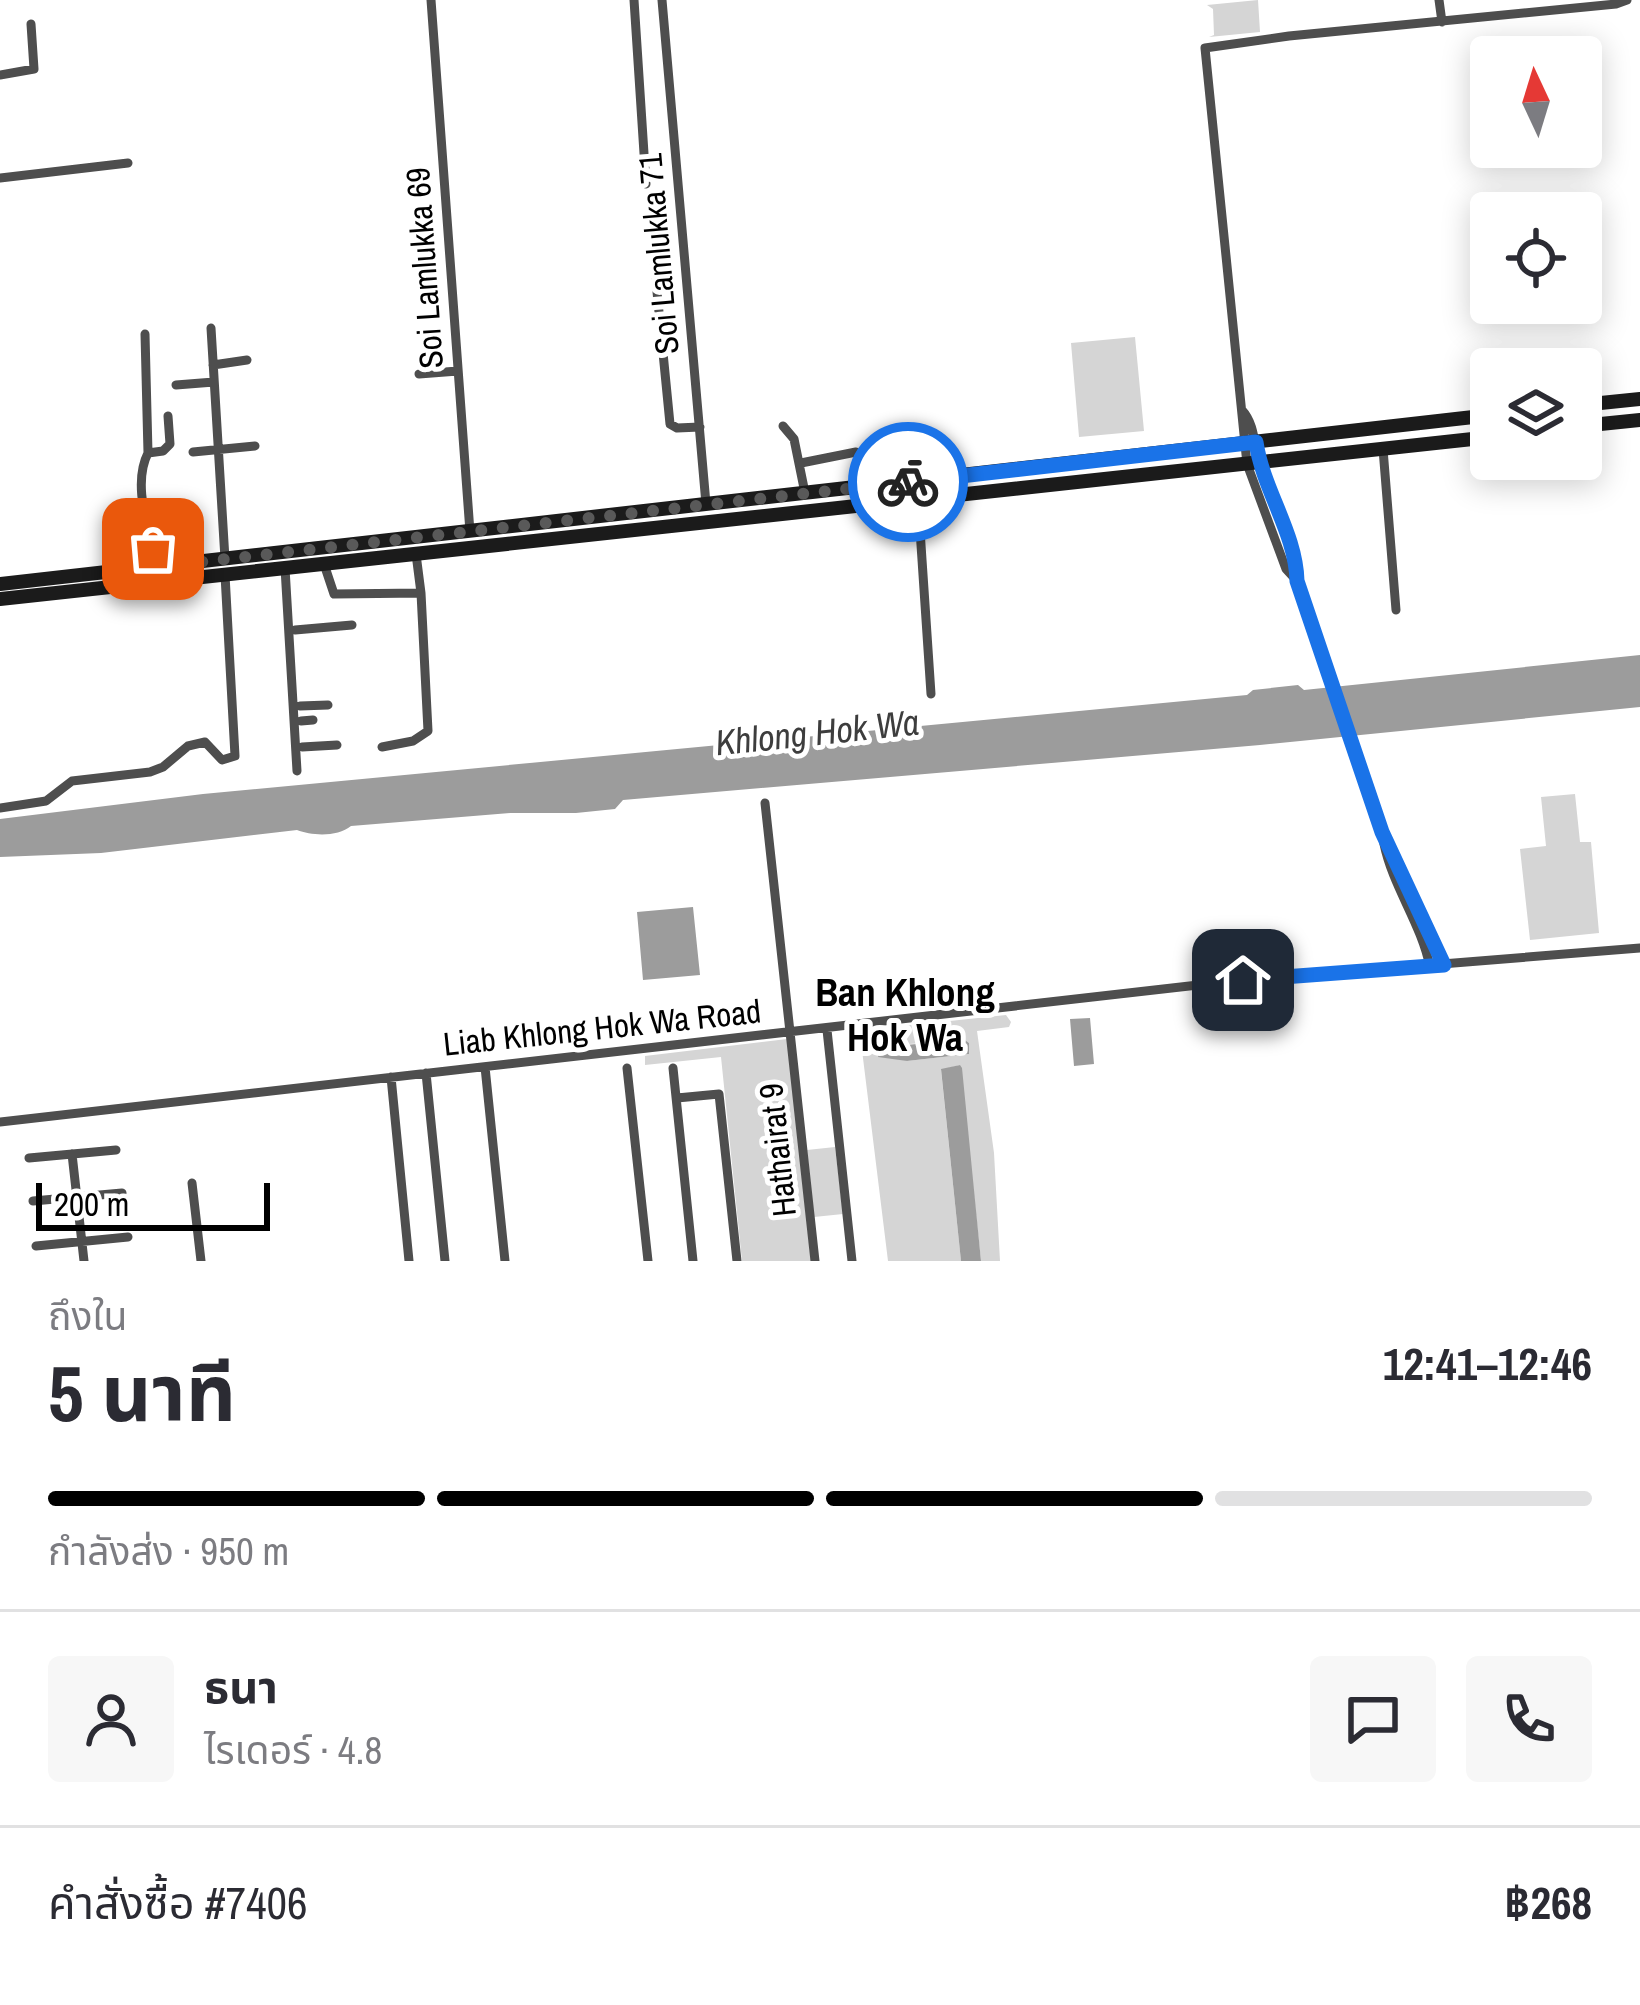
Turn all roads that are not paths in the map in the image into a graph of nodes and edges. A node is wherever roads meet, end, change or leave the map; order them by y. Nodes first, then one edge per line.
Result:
1 (431, 0) edge
2 (634, 0) edge
3 (662, 0) edge
4 (1439, 0) edge
5 (1633, 0) edge
6 (1442, 22) junction
7 (31, 24) dead end
8 (0, 74) edge
9 (128, 164) dead end
10 (0, 178) edge
11 (646, 184) dead end
12 (653, 251) dead end
13 (212, 328) dead end
14 (145, 334) dead end
15 (247, 361) dead end
16 (213, 365) junction
17 (458, 371) junction
18 (419, 374) dead end
19 (214, 382) junction
20 (176, 385) dead end
21 (1640, 399) edge
22 (1602, 403) edge
23 (168, 416) dead end
24 (1470, 417) edge
25 (1640, 420) edge
26 (1602, 424) edge
27 (783, 426) dead end
28 (700, 427) junction
29 (1470, 439) edge
30 (1250, 443) junction
31 (255, 446) dead end
32 (218, 449) junction
33 (1383, 449) junction
34 (193, 452) dead end
35 (856, 452) dead end
36 (148, 453) junction
37 (801, 463) junction
38 (1253, 464) junction
39 (805, 493) junction
40 (918, 500) junction
41 (706, 504) junction
42 (470, 532) junction
43 (373, 551) junction
44 (416, 554) junction
45 (324, 564) junction
46 (156, 567) junction
47 (225, 567) junction
48 (288, 568) junction
49 (0, 584) edge
50 (421, 592) junction
51 (0, 599) edge
52 (1396, 610) dead end
53 (352, 626) dead end
54 (295, 630) junction
55 (931, 694) dead end
56 (328, 705) dead end
57 (300, 706) junction
58 (337, 745) dead end
59 (382, 747) dead end
60 (297, 771) dead end
61 (765, 803) dead end
62 (0, 808) edge
63 (1382, 832) junction
64 (1640, 948) edge
65 (1444, 965) junction
66 (1430, 967) junction
67 (827, 1030) junction
68 (792, 1033) junction
69 (485, 1067) junction
70 (627, 1068) dead end
71 (673, 1068) dead end
72 (426, 1073) junction
73 (391, 1077) junction
74 (677, 1097) junction
75 (0, 1122) edge
76 (116, 1150) dead end
77 (72, 1154) junction
78 (29, 1159) dead end
79 (192, 1183) dead end
80 (122, 1193) dead end
81 (76, 1198) junction
82 (33, 1202) dead end
83 (128, 1237) dead end
84 (81, 1242) junction
85 (36, 1246) dead end
86 (84, 1261) edge
87 (201, 1261) edge
88 (409, 1261) edge
89 (445, 1261) edge
90 (506, 1261) edge
91 (648, 1261) edge
92 (693, 1261) edge
93 (736, 1261) edge
94 (815, 1261) edge
95 (852, 1261) edge

1 - 17 street, Soi Lamlukka 69
2 - 11 street
3 - 28 street, Soi Lamlukka 71
4 - 6 street
5 - 6 street
6 - 30 street
7 - 8 street
9 - 10 street
12 - 28 street
13 - 16 street
14 - 36 street
15 - 16 street
16 - 19 street
17 - 18 street
17 - 42 street, Soi Lamlukka 69
19 - 20 street
19 - 32 street
21 - 22 main road
23 - 36 street
24 - 30 main road
25 - 26 main road
27 - 37 street
28 - 41 street, Soi Lamlukka 71
29 - 33 main road
30 - 38 street
30 - 39 main road
31 - 32 street
32 - 34 street
32 - 47 street
33 - 38 main road
33 - 52 street
35 - 37 street
36 - 46 street
37 - 39 street
38 - 40 main road
38 - 63 street
39 - 41 main road
40 - 44 main road
40 - 55 street
41 - 42 main road
42 - 43 main road
43 - 44 main road
43 - 45 main road
43 - 47 main road
44 - 50 street
45 - 48 main road
45 - 50 street
46 - 47 main road
46 - 49 main road
47 - 48 main road
47 - 51 main road
47 - 62 street
48 - 54 street
48 - 60 street
50 - 59 street
53 - 54 street
54 - 57 street
56 - 57 street
57 - 58 street
61 - 68 street, Hathairat 9
63 - 65 street
63 - 66 street
64 - 65 street, Liab Khlong Hok Wa Road
65 - 66 street, Liab Khlong Hok Wa Road
66 - 67 street, Liab Khlong Hok Wa Road
67 - 68 street, Liab Khlong Hok Wa Road
67 - 95 street
68 - 69 street, Liab Khlong Hok Wa Road
68 - 94 street, Hathairat 9
69 - 72 street, Liab Khlong Hok Wa Road
69 - 90 street
70 - 91 street
71 - 74 street
72 - 73 street, Liab Khlong Hok Wa Road
72 - 89 street
73 - 75 street, Liab Khlong Hok Wa Road
73 - 88 street
74 - 92 street
74 - 93 street
76 - 77 street
77 - 78 street
77 - 81 street
79 - 87 street
80 - 81 street
81 - 82 street
81 - 84 street
83 - 84 street
84 - 85 street
84 - 86 street

